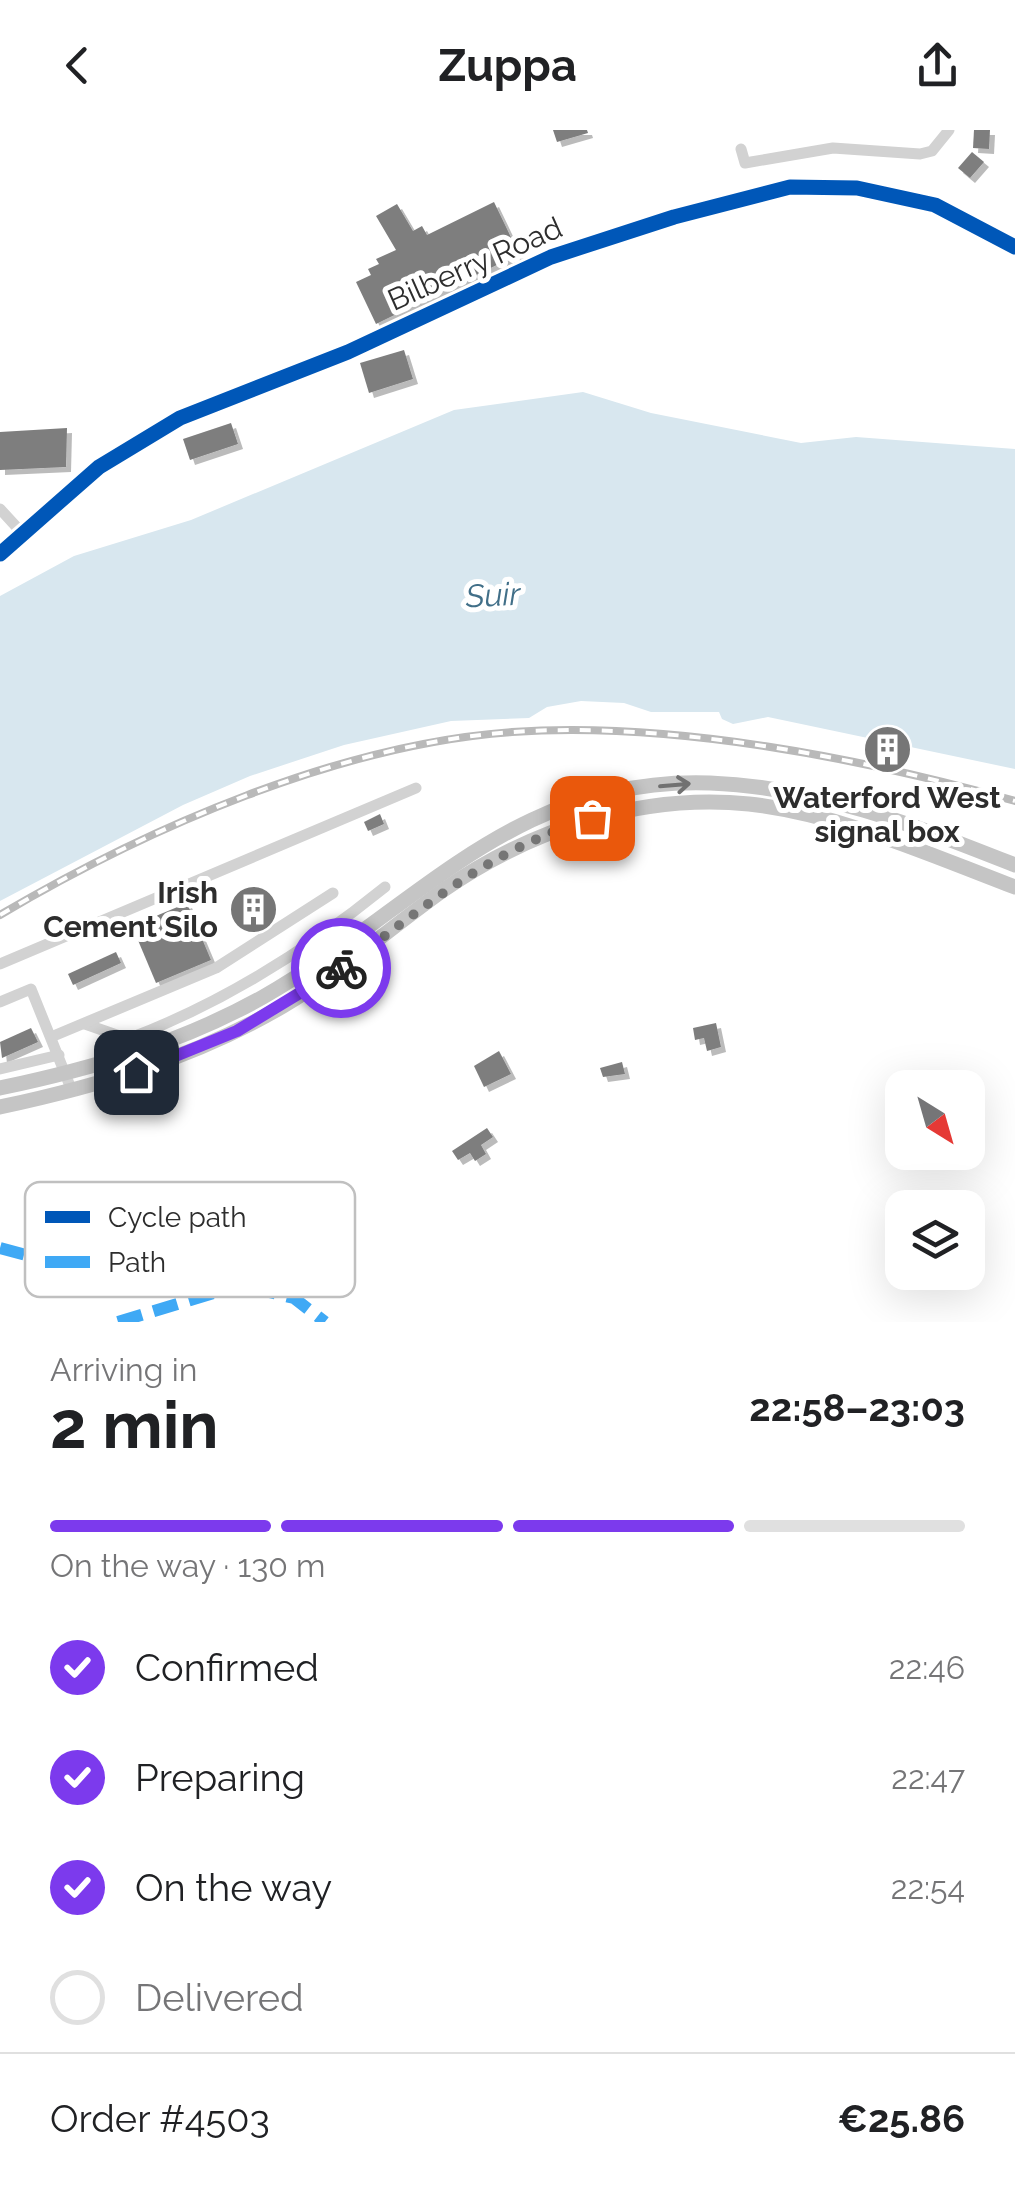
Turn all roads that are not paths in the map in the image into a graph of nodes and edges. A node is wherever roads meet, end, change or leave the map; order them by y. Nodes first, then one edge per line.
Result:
1 (949, 130) edge
2 (741, 150) dead end
3 (1015, 247) edge
4 (0, 509) edge
5 (23, 534) junction
6 (0, 554) edge
7 (416, 788) dead end
8 (1015, 865) edge
9 (385, 887) dead end
10 (1015, 887) edge
11 (333, 893) dead end
12 (0, 964) edge
13 (0, 1002) edge
14 (86, 1024) junction
15 (52, 1037) junction
16 (59, 1055) junction
17 (0, 1069) edge
18 (67, 1074) junction
19 (0, 1088) edge
20 (72, 1091) junction
21 (0, 1107) edge

1 - 2 street
3 - 5 street, Bilberry Road
4 - 5 street
5 - 6 street, Bilberry Road
7 - 12 street
18 -> 8 main road
9 - 14 street
10 - 20 main road
11 - 14 street
13 - 15 street
14 - 15 street
15 - 16 street
16 - 17 street
16 - 18 street
18 - 19 main road
18 - 20 street
20 - 21 main road

